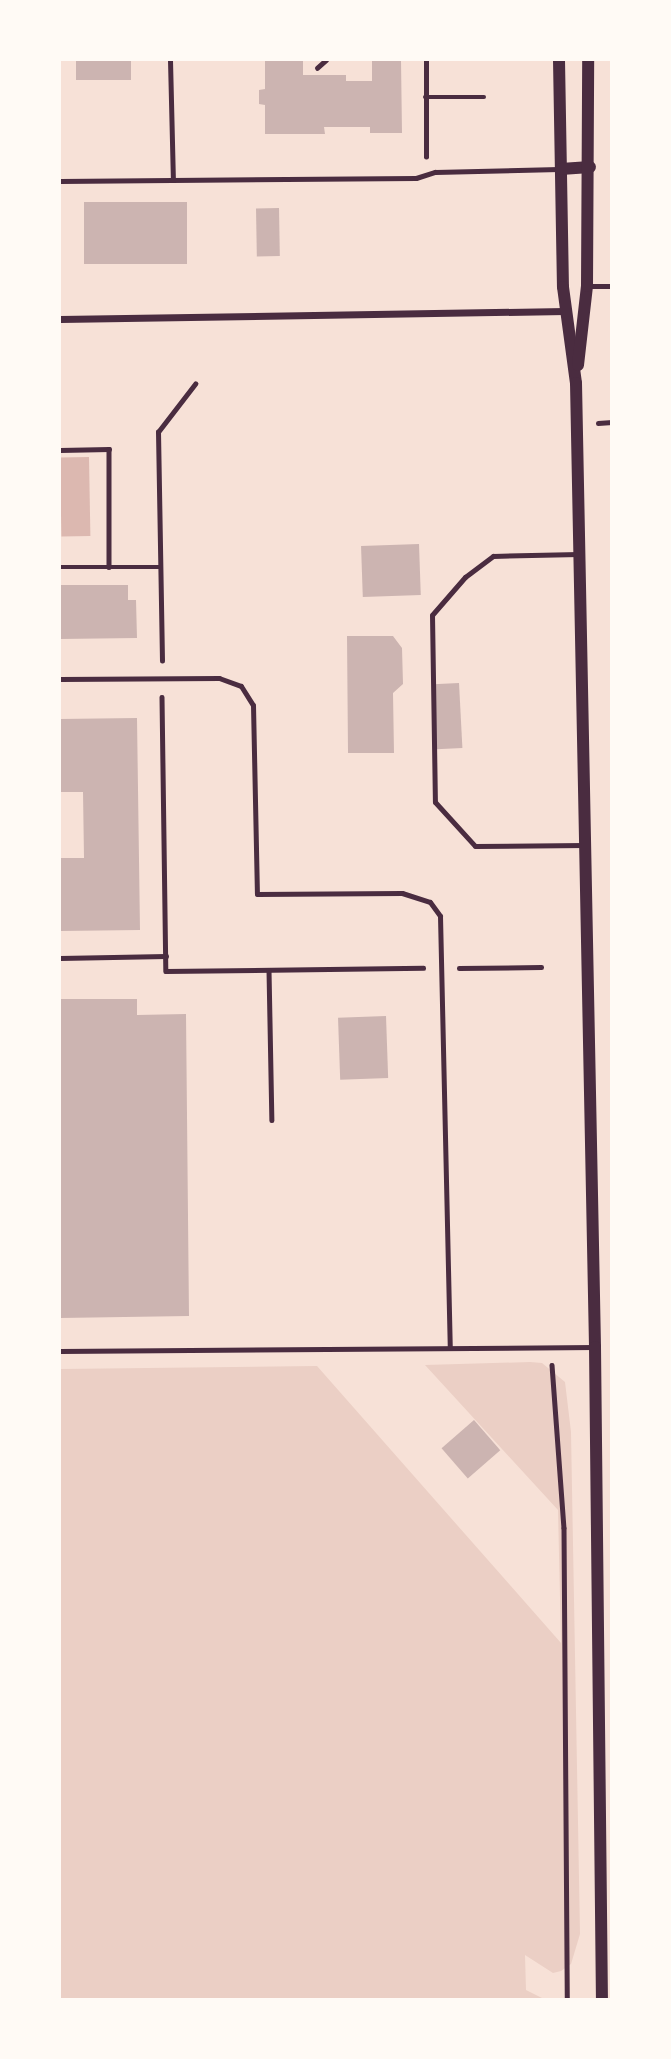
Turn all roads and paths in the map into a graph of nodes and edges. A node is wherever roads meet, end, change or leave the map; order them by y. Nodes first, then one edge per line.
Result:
1 (170, 60) edge
2 (326, 60) edge
3 (426, 60) edge
4 (559, 60) edge
5 (588, 60) edge
6 (317, 68) dead end
7 (425, 97) junction
8 (484, 97) dead end
9 (590, 167) junction
10 (561, 169) junction
11 (435, 172) junction
12 (173, 180) junction
13 (60, 181) edge
14 (587, 286) junction
15 (611, 286) edge
16 (563, 287) junction
17 (565, 311) junction
18 (585, 311) junction
19 (60, 319) edge
20 (576, 383) junction
21 (195, 384) dead end
22 (60, 450) edge
23 (579, 554) junction
24 (60, 567) edge
25 (109, 567) junction
26 (160, 567) junction
27 (60, 678) edge
28 (162, 678) junction
29 (585, 845) junction
30 (166, 956) dead end
31 (60, 958) edge
32 (269, 970) dead end
33 (272, 1120) dead end
34 (595, 1347) junction
35 (450, 1348) junction
36 (547, 1348) junction
37 (60, 1352) edge
38 (567, 2000) edge
39 (602, 2000) edge

1 - 12 lane
2 - 6 path
3 - 7 path
4 - 10 street
5 - 9 street
7 - 8 path
7 - 11 path
9 - 10 street
9 - 14 street
10 - 11 lane
10 - 16 street
11 - 12 lane
12 - 13 lane
14 - 15 lane
14 - 16 street
14 - 18 street
16 - 17 street
17 - 18 street
17 - 19 street
17 - 20 street
18 - 20 street
20 - 23 street
21 - 26 path
22 - 25 path
23 - 29 street
23 - 29 lane
24 - 25 path
25 - 26 path
26 - 28 path
27 - 28 lane
28 - 35 lane
29 - 34 street
30 - 31 path
32 - 33 path
34 - 36 lane
34 - 39 street
35 - 36 lane
35 - 37 lane
36 - 38 path

